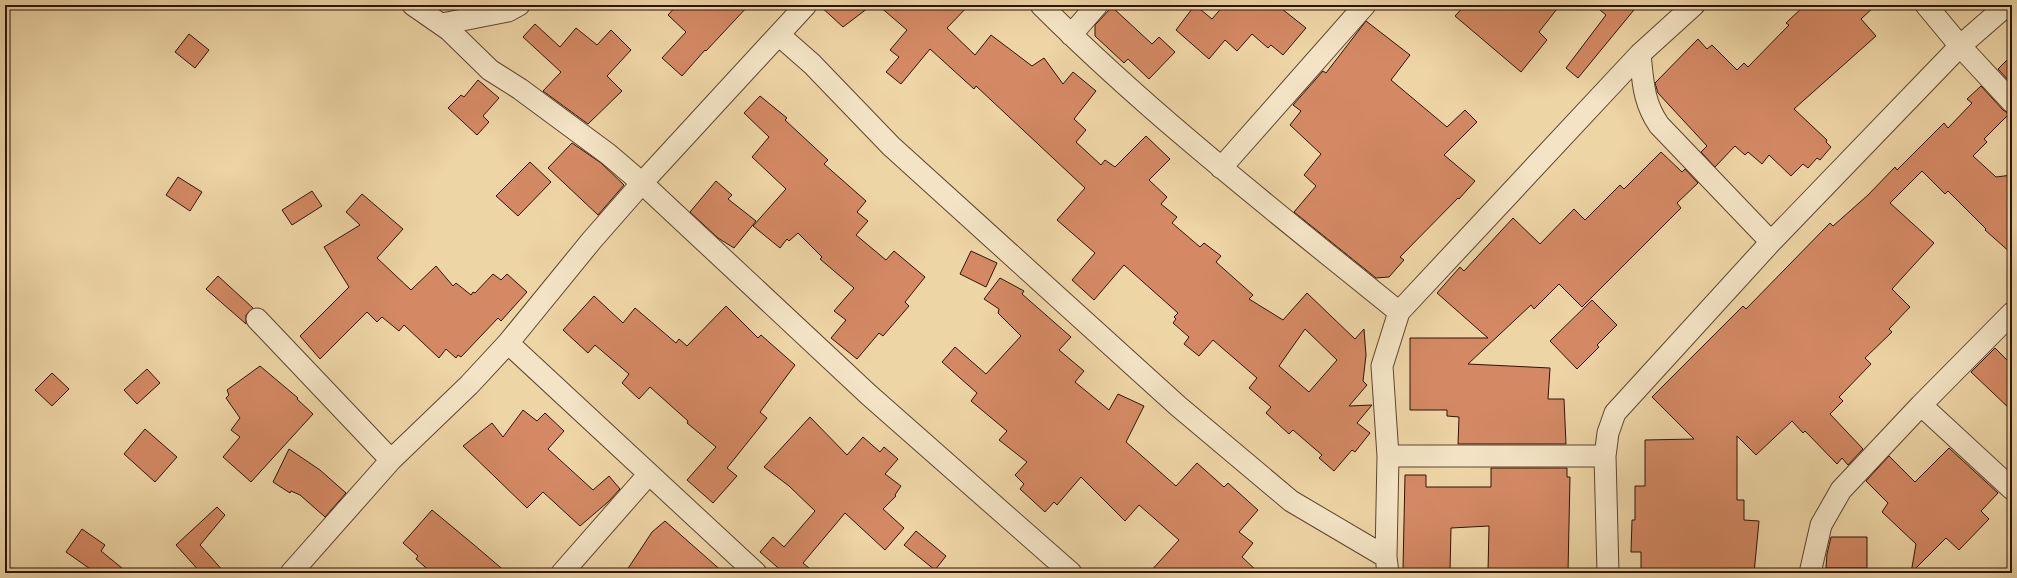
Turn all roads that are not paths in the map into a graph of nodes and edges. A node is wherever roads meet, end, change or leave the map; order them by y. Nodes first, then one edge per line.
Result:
1 (519, 5) edge
2 (1040, 5) edge
3 (1097, 5) edge
4 (1366, 5) edge
5 (1694, 5) edge
6 (1926, 5) edge
7 (2007, 5) edge
8 (415, 7) edge
9 (801, 7) edge
10 (442, 24) junction
11 (779, 35) junction
12 (1071, 36) junction
13 (1960, 46) junction
14 (1640, 54) junction
15 (2012, 102) edge
16 (1221, 168) junction
17 (642, 183) junction
18 (1771, 242) junction
19 (1399, 312) junction
20 (2012, 313) edge
21 (257, 318) dead end
22 (508, 343) junction
23 (1921, 405) junction
24 (1388, 456) junction
25 (1605, 456) junction
26 (391, 460) junction
27 (648, 475) junction
28 (2012, 489) edge
29 (1387, 565) edge
30 (291, 573) edge
31 (562, 573) edge
32 (756, 573) edge
33 (1071, 573) edge
34 (1608, 573) edge
35 (1810, 573) edge

1 - 10 street
2 - 12 street
3 - 12 street
4 - 16 street
5 - 14 street
6 - 13 street
7 - 13 street
8 - 10 street
9 - 11 street
10 - 17 street
11 - 17 street
11 - 29 street
12 - 16 street
13 - 15 street
13 - 18 street
14 - 18 street
14 - 19 street
16 - 19 street
17 - 22 street
17 - 33 street
18 - 25 street
19 - 24 street
20 - 23 street
21 - 26 street
22 - 26 street
22 - 27 street
23 - 28 street
23 - 35 street
24 - 25 street
24 - 29 street
25 - 34 street
26 - 30 street
27 - 31 street
27 - 32 street

